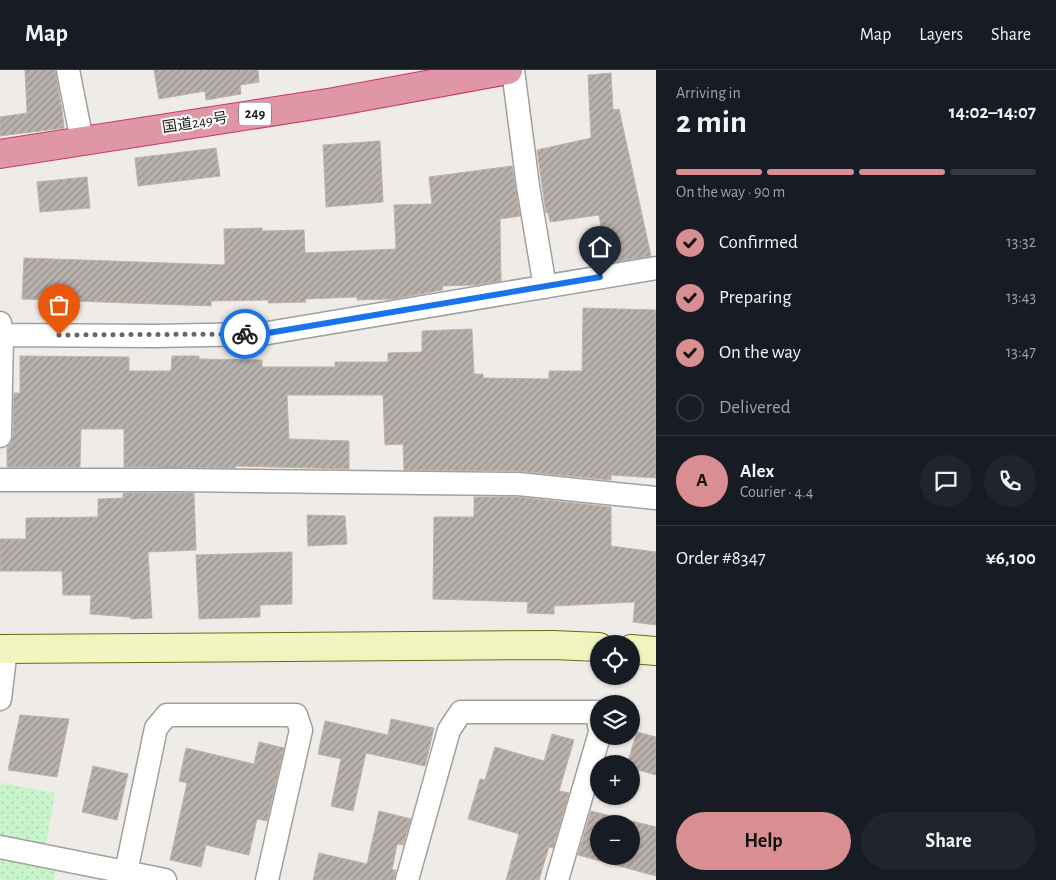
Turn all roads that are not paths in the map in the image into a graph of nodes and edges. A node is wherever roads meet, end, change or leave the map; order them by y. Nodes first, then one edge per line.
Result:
1 (68, 70) edge
2 (508, 70) edge
3 (513, 70) edge
4 (82, 141) junction
5 (0, 154) edge
6 (656, 268) edge
7 (545, 287) junction
8 (1, 329) edge
9 (0, 436) edge
10 (0, 480) edge
11 (656, 498) edge
12 (590, 647) edge
13 (3, 649) edge
14 (640, 650) edge
15 (656, 651) edge
16 (0, 699) edge
17 (590, 712) edge
18 (596, 745) edge
19 (0, 847) edge
20 (126, 872) junction
21 (165, 880) edge
22 (267, 880) edge
23 (407, 880) edge
24 (557, 880) edge

1 - 4 street
2 - 4 highway, 国道249号 / 249
3 - 7 street
4 - 5 highway, 国道249号 / 249
6 - 7 street
7 - 8 street
8 - 9 street
10 - 11 street
12 - 13 street
13 - 16 street
14 - 15 street
17 - 23 street
18 - 24 street
19 - 20 street
20 - 21 street
20 - 22 street

